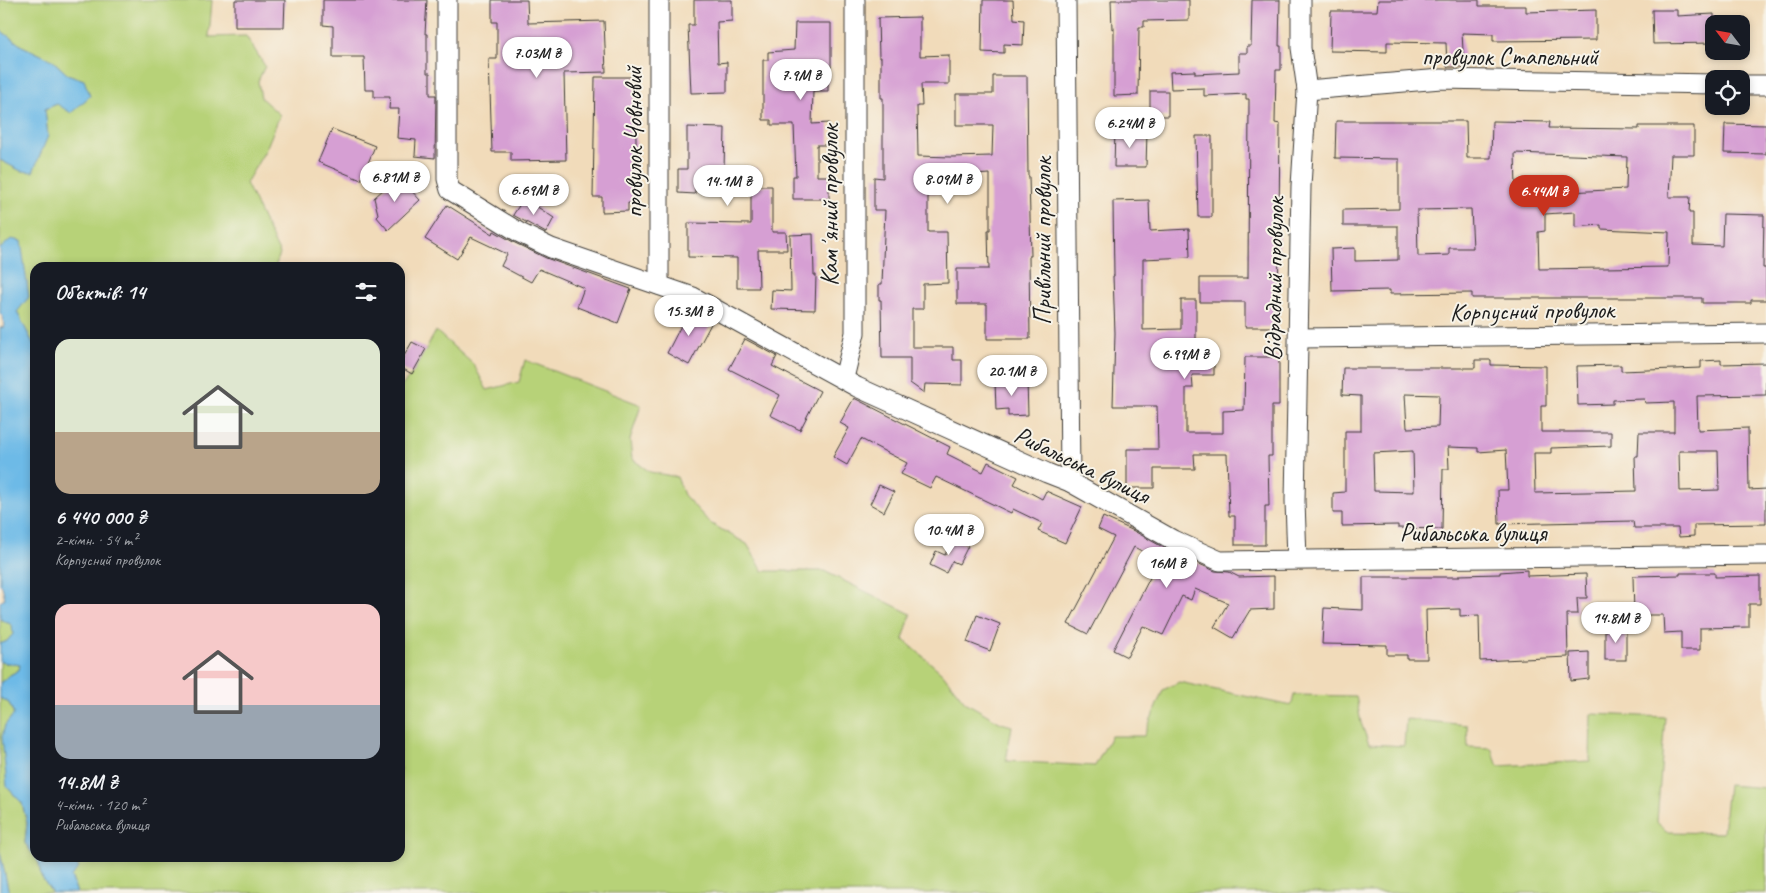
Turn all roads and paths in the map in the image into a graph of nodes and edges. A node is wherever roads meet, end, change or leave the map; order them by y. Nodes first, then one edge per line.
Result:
1 (447, 0) edge
2 (658, 0) edge
3 (855, 0) edge
4 (1066, 0) edge
5 (1301, 0) edge
6 (1705, 84) edge
7 (1750, 85) edge
8 (1766, 86) edge
9 (1307, 90) junction
10 (659, 285) junction
11 (1766, 333) edge
12 (1299, 338) junction
13 (844, 378) junction
14 (1070, 482) junction
15 (1766, 555) edge
16 (1297, 559) junction

1 - 10 street, Рибальська вулиця
2 - 10 street, провулок Човновий
3 - 13 street, Камʼяний провулок
4 - 14 street, Привільний провулок
5 - 9 street, Відрадний провулок
6 - 9 street, провулок Стапельний
7 - 8 street
9 - 12 street, Відрадний провулок
10 - 13 street, Рибальська вулиця
11 - 12 street, Корпусний провулок
12 - 16 street, Відрадний провулок
13 - 14 street, Рибальська вулиця
14 - 16 street, Рибальська вулиця
15 - 16 street, Рибальська вулиця

